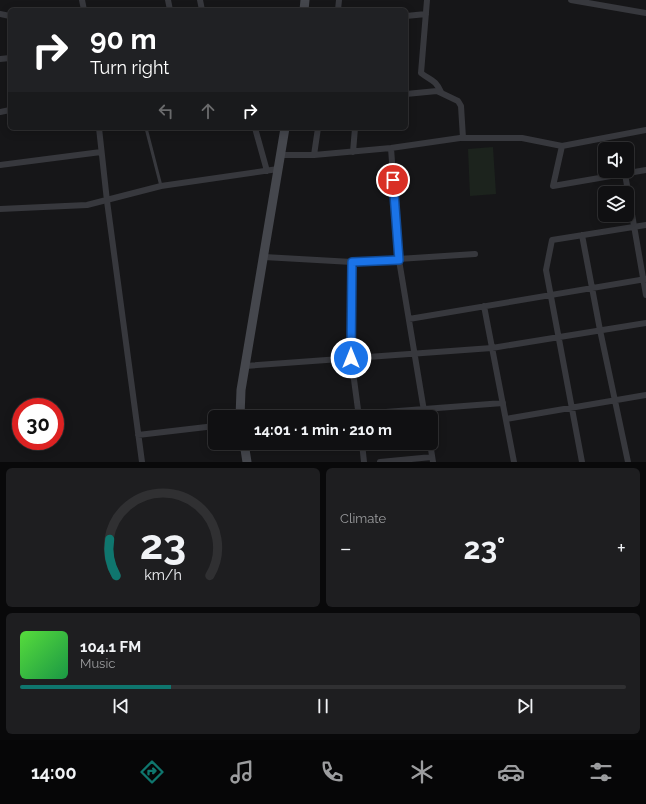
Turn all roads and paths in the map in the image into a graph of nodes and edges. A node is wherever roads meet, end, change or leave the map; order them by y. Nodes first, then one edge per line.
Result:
1 (426, 0) edge
2 (571, 0) edge
3 (600, 0) edge
4 (606, 6) junction
5 (646, 13) edge
6 (426, 14) junction
7 (408, 16) edge
8 (440, 92) junction
9 (408, 94) edge
10 (99, 130) edge
11 (147, 130) edge
12 (255, 130) edge
13 (285, 130) edge
14 (318, 130) edge
15 (355, 130) edge
16 (646, 130) edge
17 (462, 138) junction
18 (562, 146) junction
19 (391, 148) junction
20 (100, 152) junction
21 (353, 152) junction
22 (280, 155) junction
23 (314, 155) junction
24 (0, 165) edge
25 (278, 169) junction
26 (646, 170) edge
27 (267, 171) junction
28 (634, 172) edge
29 (601, 178) edge
30 (626, 178) edge
31 (161, 186) junction
32 (107, 201) junction
33 (0, 209) edge
34 (646, 225) edge
35 (634, 227) junction
36 (582, 235) junction
37 (475, 254) dead end
38 (264, 257) junction
39 (399, 260) junction
40 (352, 262) junction
41 (645, 279) edge
42 (592, 288) junction
43 (551, 295) junction
44 (646, 295) edge
45 (484, 306) junction
46 (409, 319) junction
47 (646, 323) edge
48 (600, 330) junction
49 (558, 337) junction
50 (492, 348) junction
51 (415, 354) junction
52 (351, 358) junction
53 (245, 366) junction
54 (646, 394) edge
55 (616, 401) junction
56 (503, 403) junction
57 (424, 408) junction
58 (572, 408) junction
59 (240, 410) edge
60 (357, 410) edge
61 (408, 410) edge
62 (506, 419) junction
63 (208, 427) edge
64 (138, 435) junction
65 (245, 450) edge
66 (363, 450) edge
67 (433, 459) edge
68 (142, 462) edge
69 (247, 462) edge
70 (364, 462) edge
71 (380, 462) edge
72 (514, 462) edge
73 (582, 462) edge
74 (628, 462) edge

1 - 6 street
2 - 4 street
3 - 4 street
4 - 5 street
6 - 7 street
6 - 8 street
8 - 9 street
8 - 17 street
10 - 20 street
11 - 31 lane
12 - 27 street
13 - 22 street
14 - 23 street
15 - 21 street
16 - 18 street
17 - 18 street
17 - 19 street
18 - 29 street
19 - 21 street
19 - 39 street
20 - 24 street
20 - 32 street
21 - 23 street
22 - 23 street
22 - 25 street
25 - 27 street
25 - 38 street
26 - 28 street
27 - 31 street
30 - 35 street
31 - 32 street
32 - 33 street
32 - 64 street
34 - 35 street
35 - 36 street
35 - 41 street
36 - 42 street
36 - 43 street
37 - 39 street
38 - 40 street
38 - 53 street
39 - 40 street
39 - 46 street
40 - 52 street
41 - 42 street
41 - 44 street
42 - 43 street
42 - 48 street
43 - 45 street
43 - 49 street
45 - 46 street
45 - 50 street
46 - 51 street
47 - 48 street
48 - 49 street
48 - 55 street
49 - 50 street
49 - 58 street
50 - 51 street
50 - 56 street
51 - 52 street
51 - 57 street
52 - 53 street
52 - 60 street
53 - 59 street
54 - 55 street
55 - 58 street
55 - 74 street
56 - 57 street
56 - 62 street
57 - 61 street
58 - 62 street
58 - 73 street
62 - 72 street
63 - 64 street
64 - 68 street
65 - 69 street
66 - 70 street
67 - 71 street

